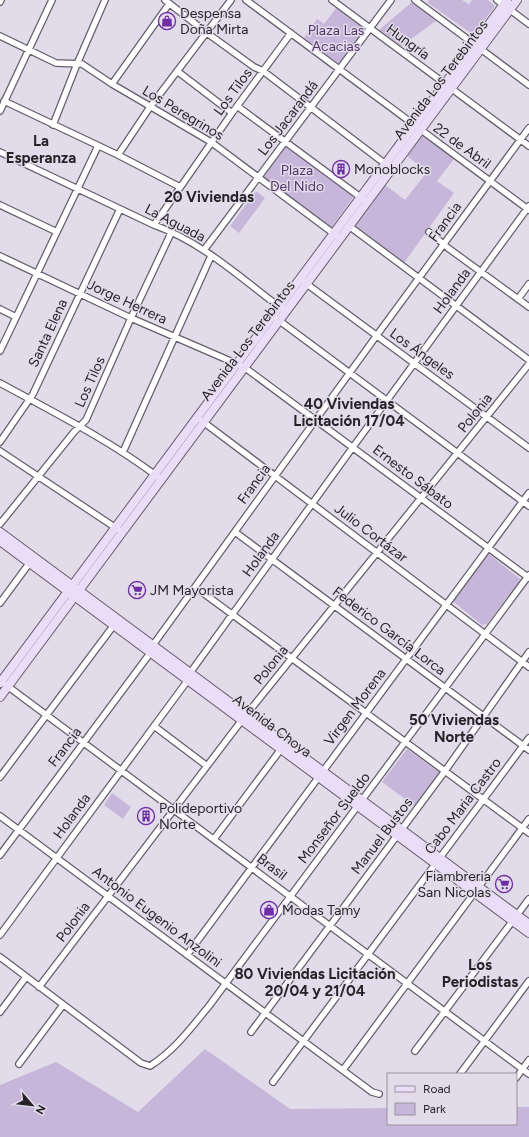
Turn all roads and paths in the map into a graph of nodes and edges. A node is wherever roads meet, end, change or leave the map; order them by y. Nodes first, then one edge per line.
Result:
1 (52, 0) edge
2 (105, 0) edge
3 (231, 0) edge
4 (246, 0) edge
5 (332, 0) edge
6 (391, 0) edge
7 (415, 0) edge
8 (517, 0) edge
9 (167, 2) edge
10 (504, 4) edge
11 (529, 24) edge
12 (370, 28) junction
13 (207, 33) junction
14 (291, 33) junction
15 (0, 36) edge
16 (478, 46) junction
17 (29, 50) junction
18 (77, 64) junction
19 (339, 70) junction
20 (178, 71) junction
21 (263, 71) junction
22 (112, 84) junction
23 (529, 84) edge
24 (448, 86) junction
25 (4, 101) junction
26 (237, 106) junction
27 (311, 106) junction
28 (150, 107) junction
29 (0, 111) edge
30 (232, 113) junction
31 (53, 125) junction
32 (417, 128) junction
33 (529, 128) edge
34 (520, 139) junction
35 (211, 142) junction
36 (285, 142) junction
37 (98, 146) junction
38 (529, 146) edge
39 (0, 152) edge
40 (118, 155) junction
41 (389, 166) junction
42 (258, 178) junction
43 (490, 181) junction
44 (180, 187) junction
45 (77, 189) junction
46 (364, 200) junction
47 (0, 205) edge
48 (528, 208) edge
49 (120, 209) junction
50 (154, 225) junction
51 (349, 226) junction
52 (172, 231) junction
53 (57, 232) junction
54 (428, 232) dead end
55 (337, 236) junction
56 (444, 244) junction
57 (204, 250) junction
58 (0, 256) edge
59 (211, 256) junction
60 (481, 272) junction
61 (37, 274) junction
62 (419, 278) junction
63 (303, 281) junction
64 (529, 284) edge
65 (80, 294) junction
66 (518, 298) junction
67 (456, 306) junction
68 (529, 307) edge
69 (0, 309) edge
70 (283, 309) junction
71 (16, 317) junction
72 (131, 318) junction
73 (276, 318) junction
74 (377, 335) junction
75 (174, 337) junction
76 (0, 351) edge
77 (529, 360) edge
78 (414, 363) junction
79 (529, 364) edge
80 (241, 366) junction
81 (350, 373) junction
82 (0, 382) edge
83 (30, 399) junction
84 (387, 400) junction
85 (487, 417) junction
86 (200, 420) junction
87 (316, 420) junction
88 (80, 426) junction
89 (0, 442) edge
90 (353, 447) junction
91 (529, 448) edge
92 (0, 451) edge
93 (123, 452) junction
94 (458, 453) junction
95 (38, 476) junction
96 (275, 476) junction
97 (158, 477) junction
98 (529, 493) edge
99 (421, 498) junction
100 (523, 502) junction
101 (312, 504) junction
102 (529, 506) edge
103 (0, 524) edge
104 (119, 530) junction
105 (0, 532) edge
106 (235, 532) junction
107 (0, 541) edge
108 (488, 548) junction
109 (377, 553) junction
110 (272, 559) junction
111 (32, 560) junction
112 (529, 577) edge
113 (195, 587) junction
114 (74, 591) junction
115 (0, 603) edge
116 (446, 604) junction
117 (335, 606) junction
118 (232, 614) junction
119 (114, 625) junction
120 (486, 634) junction
121 (152, 649) junction
122 (529, 652) edge
123 (292, 658) junction
124 (406, 659) junction
125 (522, 662) junction
126 (529, 667) edge
127 (189, 676) junction
128 (2, 683) edge
129 (446, 688) junction
130 (0, 697) edge
131 (366, 713) junction
132 (46, 715) junction
133 (483, 716) junction
134 (244, 718) junction
135 (154, 726) junction
136 (529, 738) edge
137 (84, 742) junction
138 (406, 742) junction
139 (523, 746) junction
140 (281, 749) junction
141 (529, 750) edge
142 (208, 766) junction
143 (121, 770) junction
144 (446, 771) junction
145 (321, 774) junction
146 (0, 777) edge
147 (484, 799) junction
148 (360, 804) junction
149 (174, 809) junction
150 (0, 816) edge
151 (529, 819) edge
152 (522, 828) junction
153 (19, 830) junction
154 (400, 833) junction
155 (529, 833) edge
156 (214, 839) junction
157 (0, 855) edge
158 (56, 858) junction
159 (437, 860) junction
160 (252, 867) junction
161 (477, 890) junction
162 (108, 896) junction
163 (291, 896) junction
164 (529, 899) edge
165 (515, 918) junction
166 (529, 924) edge
167 (331, 925) junction
168 (529, 933) edge
169 (0, 935) edge
170 (368, 954) junction
171 (187, 955) junction
172 (0, 958) edge
173 (26, 977) junction
174 (529, 981) edge
175 (408, 983) junction
176 (226, 984) junction
177 (39, 987) junction
178 (63, 1005) junction
179 (445, 1011) junction
180 (0, 1012) edge
181 (265, 1013) junction
182 (252, 1032) dead end
183 (485, 1040) junction
184 (303, 1041) junction
185 (415, 1051) dead end
186 (529, 1060) edge
187 (19, 1064) dead end
188 (522, 1069) junction
189 (343, 1070) junction
190 (461, 1073) edge
191 (529, 1074) edge
192 (517, 1076) edge
193 (273, 1082) dead end
194 (378, 1094) dead end

1 - 17 street
2 - 18 street
3 - 13 street
4 - 14 street, 22 de Abril
5 - 12 street, Hungría
6 - 12 street, Los Jacarandá
7 - 16 street
8 - 10 main road, Avenida Los Terebintos
9 - 13 street
9 - 22 street
10 - 11 street
10 - 16 main road, Avenida Los Terebintos
12 - 19 street, Los Jacarandá
12 - 24 street, Hungría
13 - 20 street
13 - 21 street
14 - 19 street, 22 de Abril
14 - 21 street, Los Tilos
15 - 17 street, Los Peregrinos
16 - 23 street
16 - 24 main road, Avenida Los Terebintos
17 - 18 street, Los Peregrinos
17 - 25 street
18 - 22 street, Los Peregrinos
18 - 31 street
19 - 27 street, Los Jacarandá
19 - 32 street, 22 de Abril
20 - 28 street
20 - 30 street
21 - 26 street, Los Tilos
21 - 27 street
22 - 28 street, Los Peregrinos
24 - 32 main road, Avenida Los Terebintos
24 - 34 street, Hungría
25 - 29 street
25 - 31 street
26 - 30 street, Los Tilos
26 - 36 street
27 - 36 street, Los Jacarandá
27 - 41 street
28 - 35 street, Los Peregrinos
28 - 40 street
30 - 35 street, Los Tilos
31 - 37 street
32 - 41 main road, Avenida Los Terebintos
32 - 43 street, 22 de Abril
33 - 34 street, Francia
34 - 38 street, Hungría
34 - 43 street, Francia
35 - 42 street, Los Peregrinos
35 - 44 street, Los Tilos
36 - 42 street, Los Jacarandá
36 - 46 street
37 - 40 street
37 - 45 street
39 - 45 street, La Aguada
40 - 44 street
41 - 46 main road, Avenida Los Terebintos
42 - 55 street, Los Peregrinos
42 - 57 street, Los Jacarandá
43 - 48 street, 22 de Abril
43 - 56 street, Francia
44 - 50 street, Los Tilos
45 - 49 street, La Aguada
45 - 53 street
46 - 51 main road, Avenida Los Terebintos
46 - 55 main road, Avenida Los Terebintos
47 - 53 street
48 - 60 street, Holanda
49 - 50 street, La Aguada
49 - 65 street, Santa Elena
50 - 52 street, La Aguada
51 - 55 main road, Avenida Los Terebintos
51 - 62 street
52 - 57 street, La Aguada
52 - 72 street, Los Tilos
53 - 61 street
54 - 56 street
55 - 63 main road, Avenida Los Terebintos
56 - 60 street
56 - 62 street, Francia
57 - 59 street, La Aguada
58 - 61 street, Jorge Herrera
59 - 70 street, La Aguada
59 - 75 street
60 - 66 street
60 - 67 street, Holanda
61 - 65 street, Jorge Herrera
61 - 71 street
62 - 67 street
62 - 74 street, Francia
63 - 70 main road, Avenida Los Terebintos
63 - 74 street, Los Ángeles
64 - 66 street
65 - 72 street, Jorge Herrera
65 - 83 street, Santa Elena
66 - 68 street
67 - 77 street
67 - 78 street, Holanda
69 - 71 street
70 - 73 main road, Avenida Los Terebintos
71 - 76 street
72 - 75 street, Jorge Herrera
72 - 88 street, Los Tilos
73 - 80 main road, Avenida Los Terebintos
73 - 81 street
74 - 78 street, Los Ángeles
74 - 81 street, Francia
75 - 80 street, Jorge Herrera
75 - 93 street
78 - 84 street, Holanda
78 - 85 street, Los Ángeles
79 - 85 street, Polonia
80 - 86 main road, Avenida Los Terebintos
80 - 87 street, Ernesto Sábato
81 - 84 street
81 - 87 street, Francia
82 - 83 street
83 - 88 street
83 - 89 street, Santa Elena
84 - 90 street, Holanda
84 - 94 street
85 - 91 street, Los Ángeles
85 - 94 street, Polonia
86 - 96 street, Julio Cortázar
86 - 97 main road, Avenida Los Terebintos
87 - 90 street, Ernesto Sábato
87 - 96 street, Francia
88 - 93 street
88 - 95 street, Los Tilos
90 - 99 street, Ernesto Sábato
90 - 101 street, Holanda
92 - 95 street
93 - 97 street
94 - 99 street, Polonia
94 - 100 street
95 - 103 street, Los Tilos
95 - 104 street
96 - 101 street, Julio Cortázar
96 - 106 street, Francia
97 - 104 main road, Avenida Los Terebintos
98 - 100 street, Virgen Morena
99 - 108 street, Ernesto Sábato
99 - 109 street, Polonia
100 - 102 street
100 - 108 street, Virgen Morena
101 - 109 street, Julio Cortázar
101 - 110 street, Holanda
104 - 114 main road, Avenida Los Terebintos
105 - 111 main road, Avenida Choya
106 - 110 street, Federico García Lorca
106 - 113 street, Francia
107 - 111 main road, Avenida Choya
108 - 112 street, Ernesto Sábato
108 - 116 street, Virgen Morena
109 - 116 street, Julio Cortázar
109 - 117 street, Polonia
110 - 117 street, Federico García Lorca
110 - 118 street, Holanda
111 - 114 main road, Avenida Choya
111 - 115 street
112 - 120 street, Monseñor Sueldo
113 - 118 street
113 - 121 street, Francia
114 - 119 main road, Avenida Choya
114 - 121 main road, Avenida Choya
114 - 128 main road, Avenida Los Terebintos
116 - 120 street, Julio Cortázar
116 - 124 street, Virgen Morena
117 - 123 street, Polonia
117 - 124 street, Federico García Lorca
118 - 123 street
118 - 127 street, Holanda
119 - 121 main road, Avenida Choya
119 - 132 street
120 - 125 street, Julio Cortázar
120 - 129 street, Monseñor Sueldo
121 - 127 main road, Avenida Choya
121 - 137 street, Francia
122 - 125 street, Manuel Bustos
123 - 131 street
123 - 134 street, Polonia
124 - 129 street, Federico García Lorca
124 - 131 street, Virgen Morena
125 - 126 street, Julio Cortázar
125 - 133 street, Manuel Bustos
127 - 134 main road, Avenida Choya
127 - 135 street, Holanda
128 - 130 main road, Avenida Los Terebintos
128 - 132 street, Brasil
129 - 133 street, Federico García Lorca
129 - 138 street, Monseñor Sueldo
131 - 138 street
131 - 145 street, Virgen Morena
132 - 137 street, Brasil
132 - 146 street
133 - 139 street, Federico García Lorca
133 - 144 street, Manuel Bustos
134 - 140 main road, Avenida Choya
134 - 142 street, Polonia
134 - 145 main road, Avenida Choya
135 - 142 street
135 - 143 street, Holanda
136 - 139 street, Cabo Maria Castro
137 - 143 street, Brasil
137 - 153 street, Francia
138 - 144 street
138 - 148 street, Monseñor Sueldo
139 - 141 street, Federico García Lorca
139 - 147 street, Cabo Maria Castro
140 - 145 main road, Avenida Choya
140 - 156 street
142 - 149 street, Polonia
143 - 149 street, Brasil
143 - 158 street, Holanda
144 - 147 street
144 - 154 street, Manuel Bustos
145 - 148 main road, Avenida Choya
145 - 160 street, Virgen Morena
147 - 152 street
147 - 159 street, Cabo Maria Castro
148 - 154 main road, Avenida Choya
148 - 163 street, Monseñor Sueldo
149 - 156 street, Brasil
149 - 162 street, Polonia
150 - 153 street, Antonio Eugenio Anzolini
151 - 152 street
152 - 155 street
152 - 161 street
153 - 157 street, Francia
153 - 158 street, Antonio Eugenio Anzolini
154 - 159 main road, Avenida Choya
154 - 167 street, Manuel Bustos
156 - 160 street, Brasil
158 - 162 street, Antonio Eugenio Anzolini
158 - 169 street, Holanda
159 - 161 main road, Avenida Choya
159 - 170 street, Cabo Maria Castro
160 - 163 street, Brasil
160 - 171 street, Virgen Morena
161 - 165 main road, Avenida Choya
161 - 175 street
162 - 171 street, Antonio Eugenio Anzolini
162 - 177 street, Polonia
163 - 167 street, Brasil
163 - 176 street, Monseñor Sueldo
164 - 165 street
165 - 166 main road, Avenida Choya
165 - 168 main road, Avenida Choya
165 - 179 street
167 - 170 street, Brasil
167 - 181 street, Manuel Bustos
170 - 175 street, Brasil
170 - 184 street, Cabo Maria Castro
171 - 176 street, Antonio Eugenio Anzolini
172 - 173 street
173 - 177 street
173 - 180 street
174 - 183 street
175 - 179 street, Brasil
175 - 189 street
176 - 178 street, Monseñor Sueldo
176 - 181 street, Antonio Eugenio Anzolini
177 - 178 street
178 - 187 street
179 - 183 street, Brasil
179 - 185 street
181 - 182 street, Manuel Bustos
181 - 184 street, Antonio Eugenio Anzolini
183 - 188 street, Brasil
183 - 190 street
184 - 189 street, Antonio Eugenio Anzolini
184 - 193 street, Cabo Maria Castro
186 - 188 street
188 - 191 street, Brasil
188 - 192 street
189 - 194 street, Antonio Eugenio Anzolini

